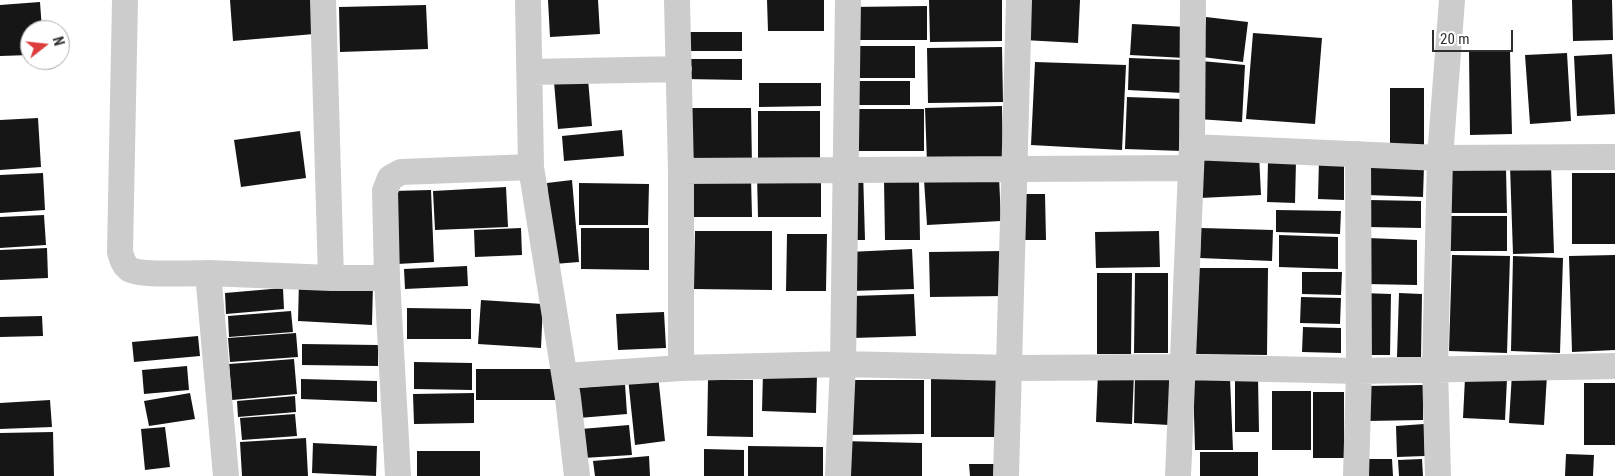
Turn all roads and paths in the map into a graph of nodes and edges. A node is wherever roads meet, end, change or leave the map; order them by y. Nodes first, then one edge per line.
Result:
1 (125, 0) edge
2 (324, 0) edge
3 (528, 0) edge
4 (677, 0) edge
5 (848, 0) edge
6 (1019, 0) edge
7 (1192, 0) edge
8 (1452, 0) edge
9 (679, 70) junction
10 (530, 72) junction
11 (1358, 154) junction
12 (1192, 157) junction
13 (1615, 157) edge
14 (1440, 158) junction
15 (531, 167) junction
16 (1015, 168) junction
17 (846, 169) junction
18 (681, 171) junction
19 (208, 273) junction
20 (331, 278) junction
21 (388, 278) junction
22 (843, 364) junction
23 (1615, 366) edge
24 (1181, 367) junction
25 (681, 368) junction
26 (1010, 368) junction
27 (1435, 368) junction
28 (1359, 371) junction
29 (565, 376) junction
30 (226, 476) edge
31 (398, 476) edge
32 (577, 476) edge
33 (838, 476) edge
34 (1006, 476) edge
35 (1178, 476) edge
36 (1356, 476) edge
37 (1438, 476) edge

1 - 19 street
2 - 20 street
3 - 10 street
4 - 9 street
5 - 17 street
6 - 16 street
7 - 12 street
8 - 14 street
9 - 10 street
9 - 18 street
10 - 15 street
11 - 12 street
11 - 14 street
11 - 28 street
12 - 16 street
12 - 24 street
13 - 14 street
14 - 27 street
15 - 21 street
15 - 29 street
16 - 17 street
16 - 26 street
17 - 18 street
17 - 22 street
18 - 25 street
19 - 20 street
19 - 30 street
20 - 21 street
21 - 31 street
22 - 25 street
22 - 26 street
22 - 33 street
23 - 27 street
24 - 26 street
24 - 28 street
24 - 35 street
25 - 29 street
26 - 34 street
27 - 28 street
27 - 37 street
28 - 36 street
29 - 32 street

